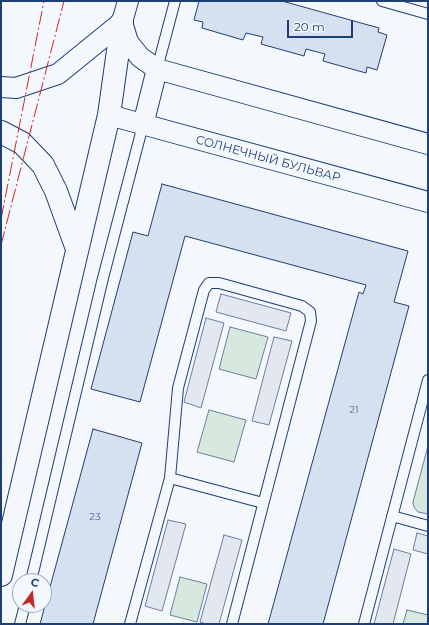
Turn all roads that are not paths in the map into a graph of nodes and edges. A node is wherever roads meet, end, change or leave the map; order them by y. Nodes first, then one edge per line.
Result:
1 (128, 1) edge
2 (175, 1) edge
3 (382, 1) edge
4 (428, 14) edge
5 (122, 22) junction
6 (157, 69) junction
7 (1, 87) edge
8 (109, 115) junction
9 (143, 125) junction
10 (1, 132) edge
11 (428, 144) edge
12 (428, 202) edge
13 (77, 249) junction
14 (428, 380) edge
15 (424, 410) edge
16 (170, 478) junction
17 (264, 502) junction
18 (392, 516) junction
19 (428, 526) edge
20 (33, 573) edge
21 (1, 575) edge
22 (23, 613) edge
23 (20, 624) edge
24 (130, 624) edge
25 (232, 624) edge
26 (364, 624) edge

1 - 5 street
2 - 6 lane
3 - 4 lane
5 - 6 street
5 - 7 street
5 - 8 street
6 - 9 street
6 - 11 street
8 - 9 street, СОЛНЕЧНЫЙ БУЛЬВАР
8 - 13 street
9 - 12 street, СОЛНЕЧНЫЙ БУЛЬВАР
9 - 20 lane
10 - 13 street
13 - 21 street
14 - 15 lane
15 - 18 lane
16 - 17 lane
16 - 17 lane
16 - 24 lane
17 - 25 lane
18 - 19 lane
18 - 26 lane
22 - 23 lane

